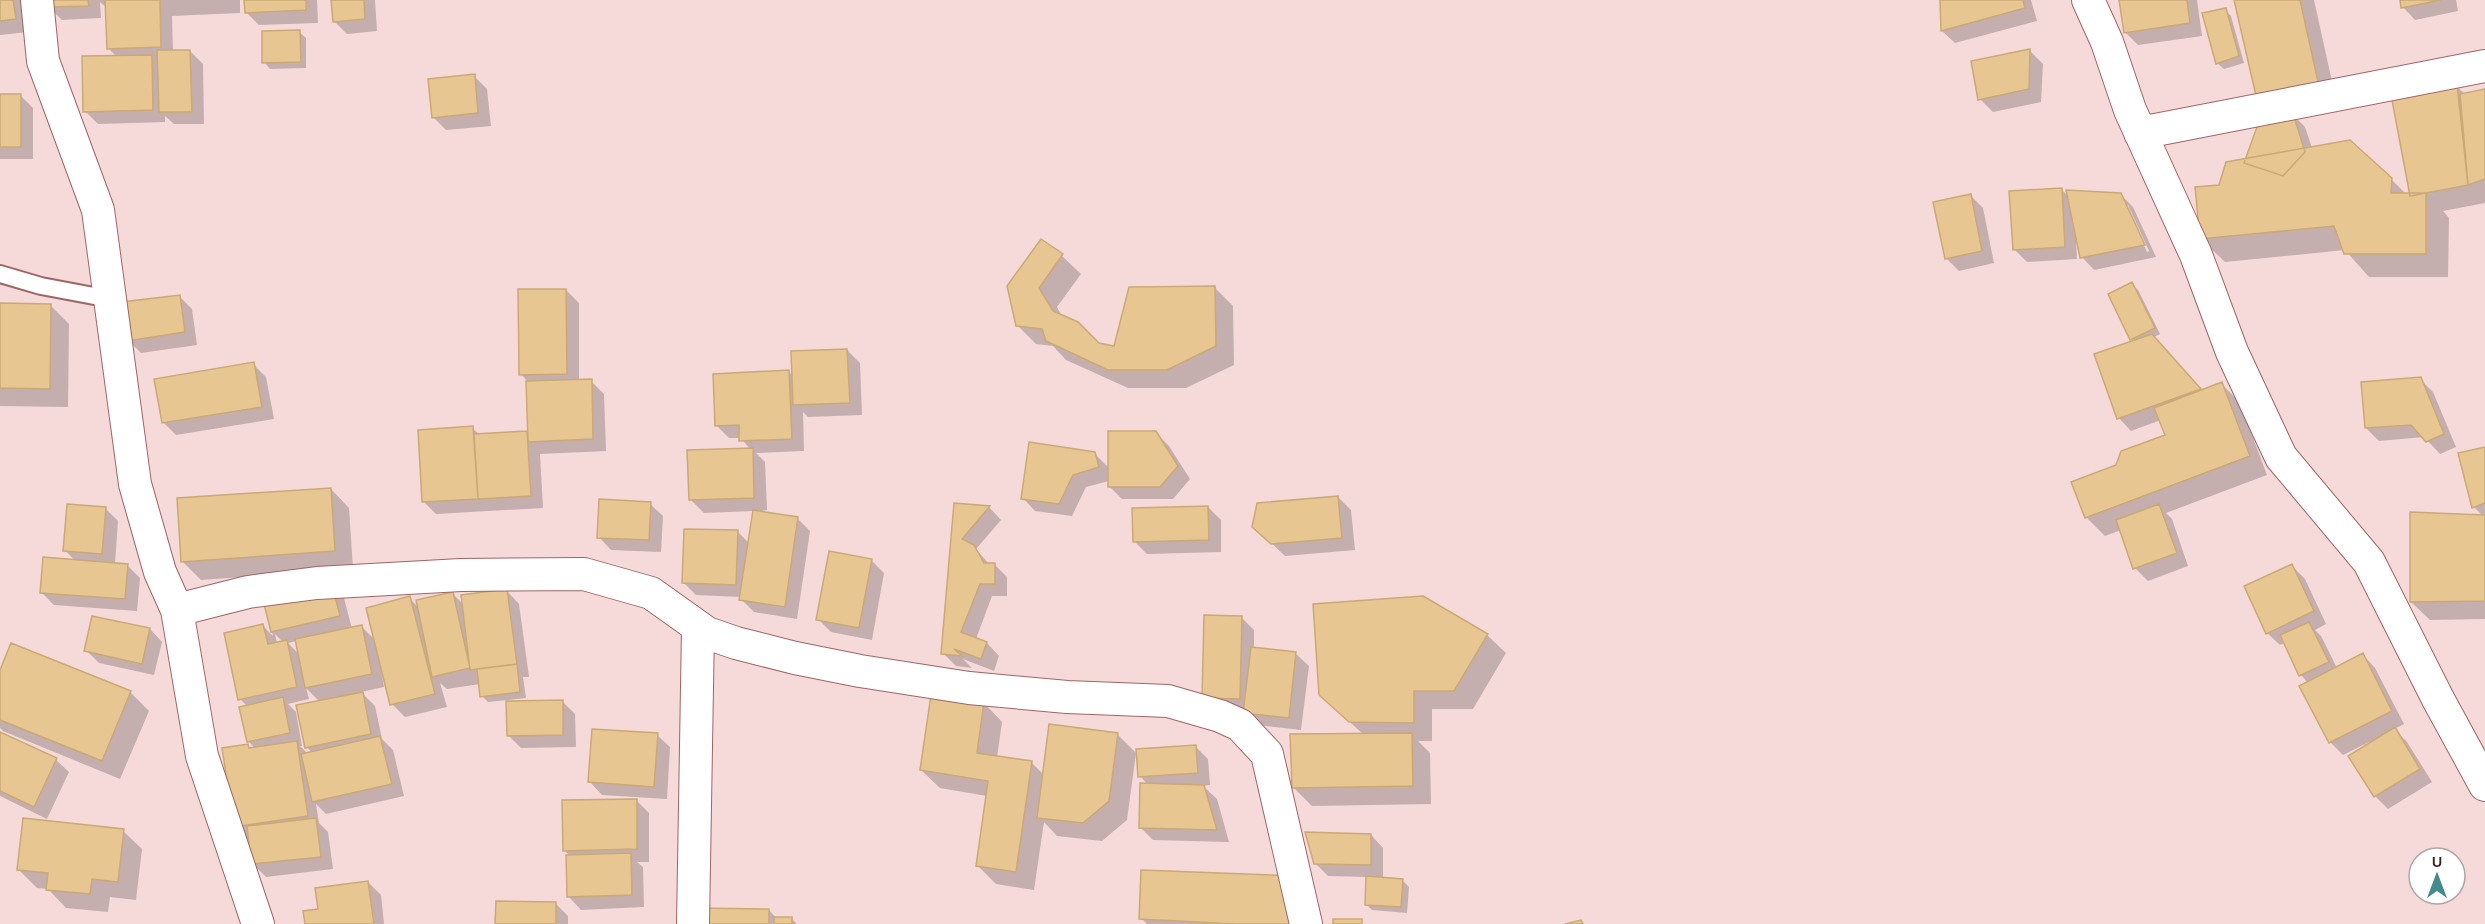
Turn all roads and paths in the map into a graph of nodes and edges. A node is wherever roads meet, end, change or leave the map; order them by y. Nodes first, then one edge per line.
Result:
1 (37, 0) edge
2 (2088, 0) edge
3 (2485, 66) edge
4 (2140, 133) junction
5 (0, 274) edge
6 (110, 299) junction
7 (177, 610) junction
8 (698, 628) junction
9 (2485, 784) edge
10 (258, 924) edge
11 (693, 924) edge
12 (1306, 924) edge

1 - 6 street
2 - 4 street
3 - 4 street
4 - 9 street
5 - 6 lane
6 - 7 street
7 - 8 street
7 - 10 street
8 - 11 street
8 - 12 street

